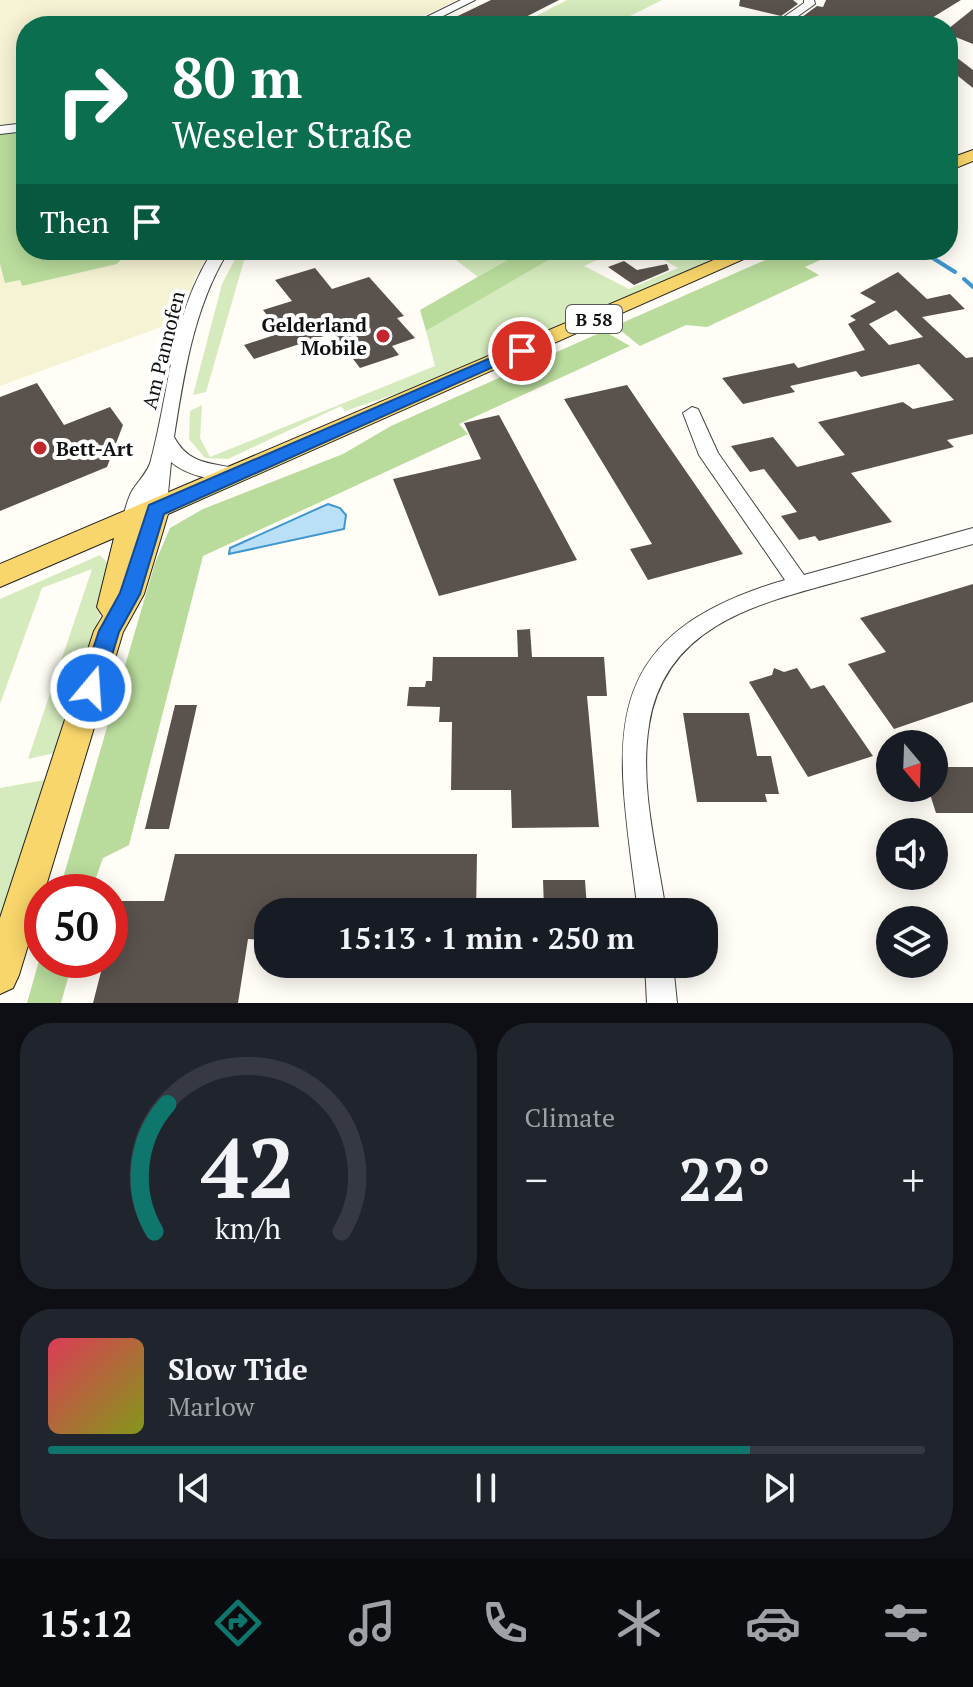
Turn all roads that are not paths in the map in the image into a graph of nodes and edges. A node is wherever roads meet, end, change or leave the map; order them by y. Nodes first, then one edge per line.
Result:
1 (470, 0) edge
2 (809, 0) edge
3 (436, 16) edge
4 (794, 16) edge
5 (214, 260) edge
6 (731, 260) edge
7 (692, 413) dead end
8 (165, 438) junction
9 (235, 475) junction
10 (144, 515) junction
11 (973, 536) edge
12 (0, 576) edge
13 (799, 584) junction
14 (650, 898) edge
15 (0, 975) edge
16 (660, 978) edge
17 (662, 1003) edge

1 - 3 street
2 - 4 street
5 - 8 street, Am Pannofen
6 - 9 main road, B 58
7 - 13 street
8 - 9 street
8 - 10 street, Am Pannofen
9 - 10 main road, B 58
10 - 12 main road, B 58
10 - 15 main road
11 - 13 street
13 - 14 street
16 - 17 street

